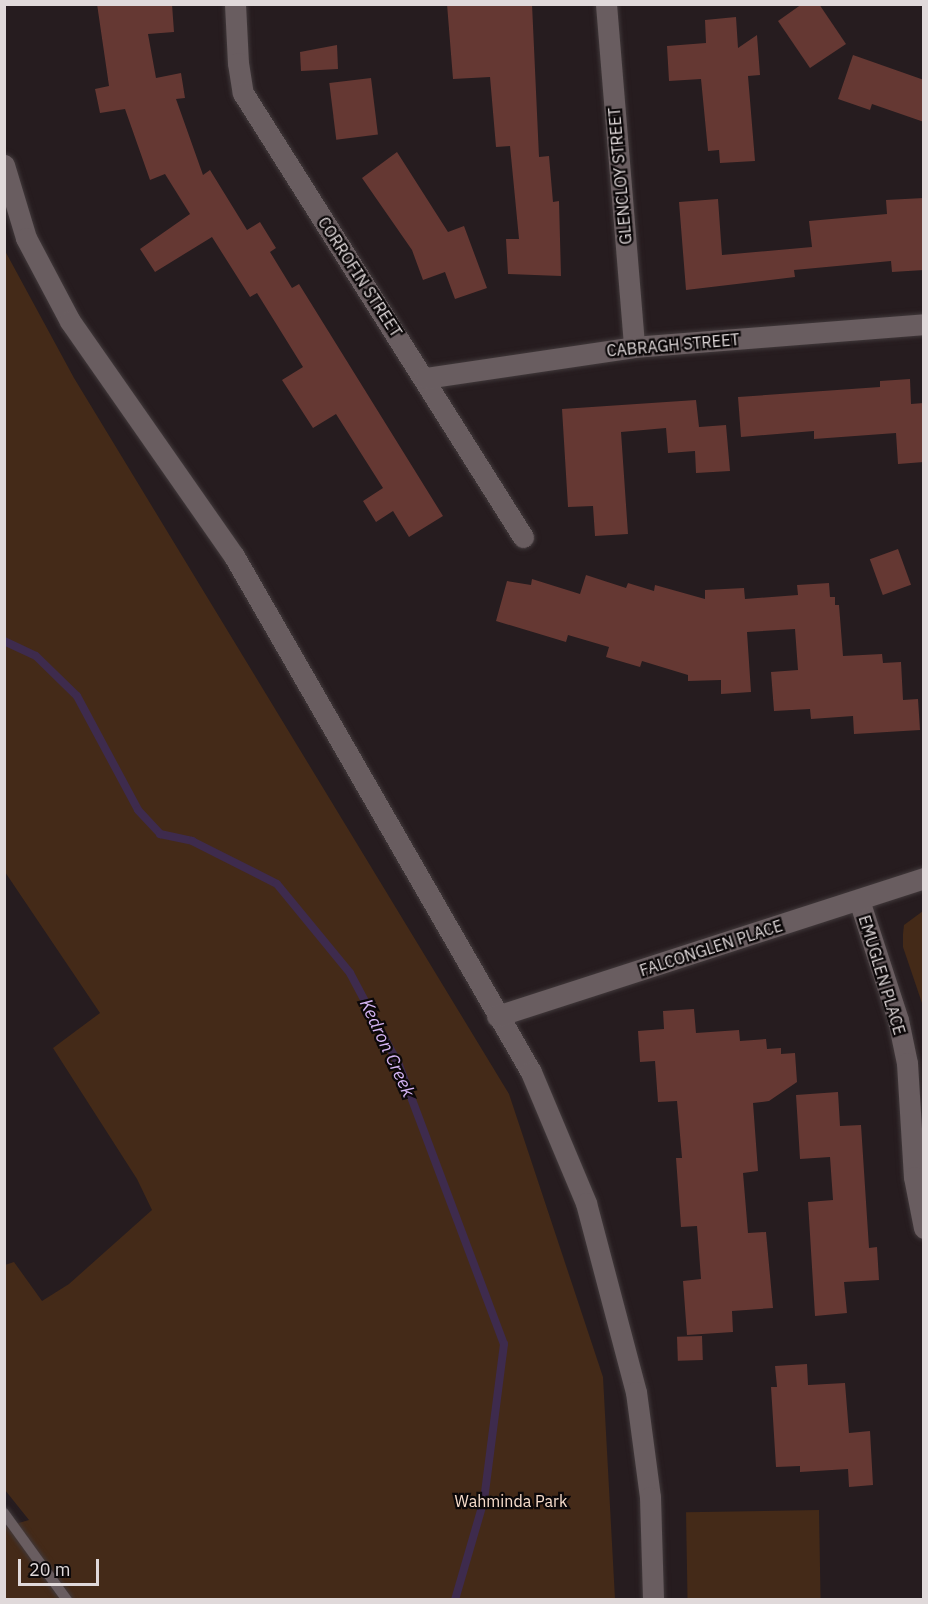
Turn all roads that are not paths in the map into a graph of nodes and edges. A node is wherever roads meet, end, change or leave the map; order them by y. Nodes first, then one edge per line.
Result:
1 (235, 4) edge
2 (606, 4) edge
3 (4, 165) edge
4 (924, 324) edge
5 (634, 347) junction
6 (424, 378) junction
7 (524, 537) dead end
8 (924, 878) edge
9 (859, 900) junction
10 (497, 1016) junction
11 (924, 1228) edge
12 (4, 1512) edge
13 (67, 1599) edge
14 (653, 1599) edge

1 - 6 street, CORROFIN STREET
2 - 5 street, GLENCLOY STREET
3 - 10 street
4 - 5 street, CABRAGH STREET
5 - 6 street, CABRAGH STREET
6 - 7 street, CORROFIN STREET
8 - 9 street, FALCONGLEN PLACE
9 - 10 street, FALCONGLEN PLACE
9 - 11 street, EMUGLEN PLACE
10 - 14 street
12 - 13 lane

